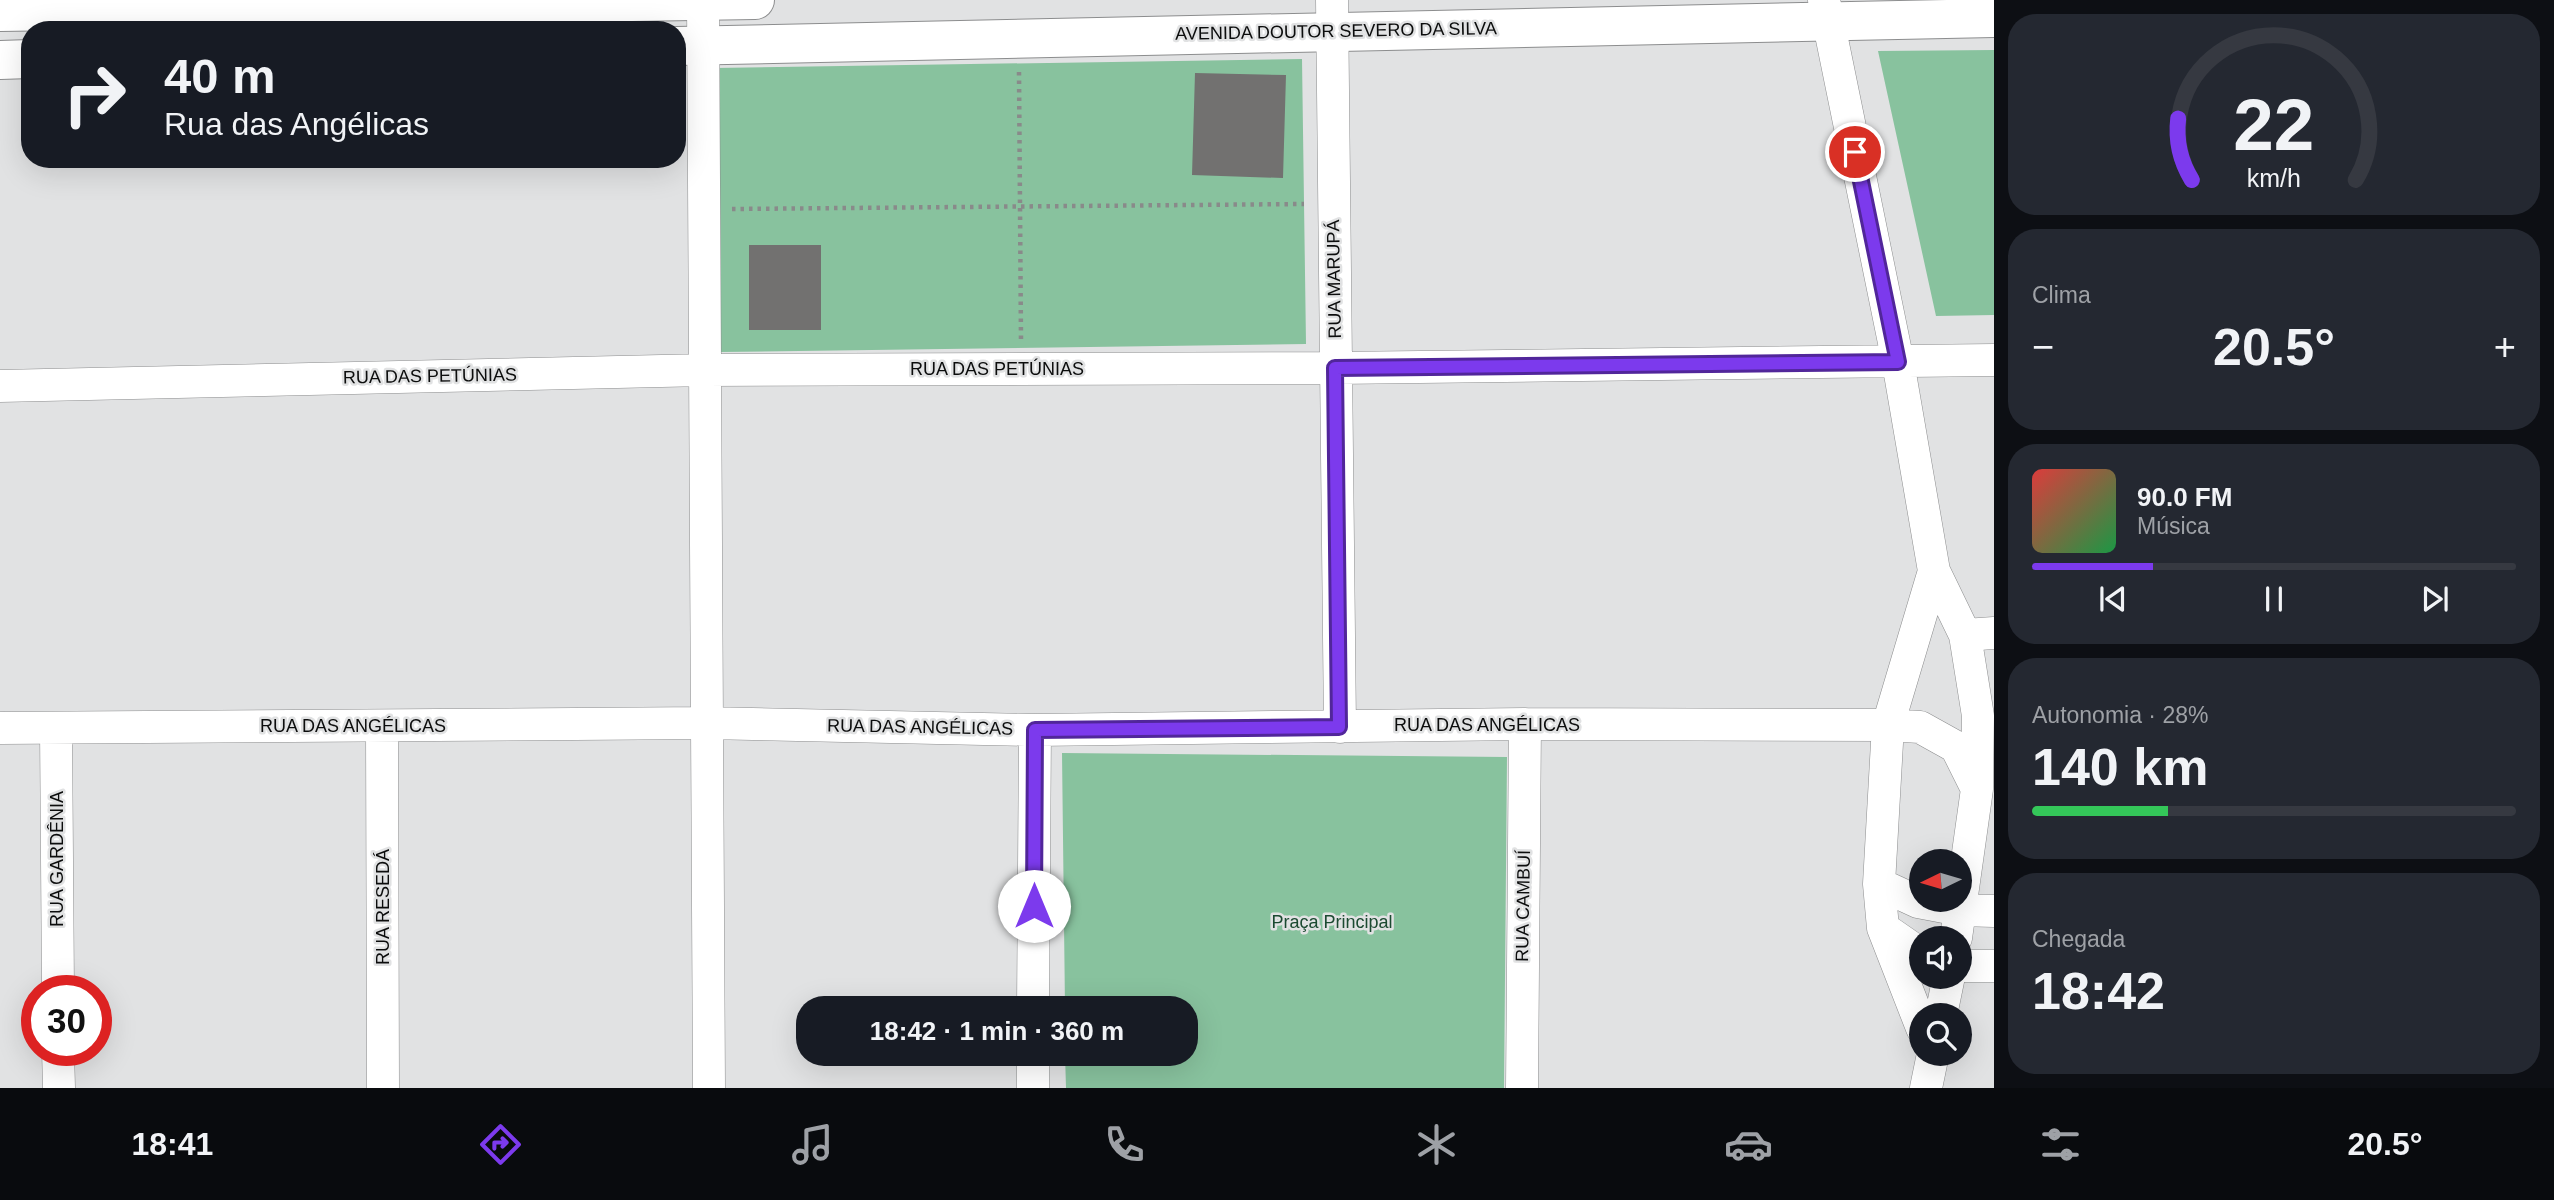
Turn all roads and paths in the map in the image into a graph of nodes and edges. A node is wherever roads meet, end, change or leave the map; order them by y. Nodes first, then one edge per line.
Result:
1 (755, 0) edge
2 (703, 1) edge
3 (1826, 11) edge
4 (0, 12) edge
5 (1332, 16) edge
6 (1994, 18) edge
7 (690, 46) edge
8 (21, 59) edge
9 (0, 60) edge
10 (1019, 63) dead end
11 (1304, 204) dead end
12 (1020, 206) junction
13 (731, 209) dead end
14 (1021, 348) dead end
15 (1994, 360) edge
16 (1898, 362) junction
17 (1335, 368) junction
18 (705, 370) junction
19 (0, 386) edge
20 (1934, 571) junction
21 (1980, 634) edge
22 (707, 723) junction
23 (1525, 724) junction
24 (1888, 725) junction
25 (382, 726) junction
26 (1339, 727) junction
27 (56, 728) junction
28 (0, 729) edge
29 (1035, 730) junction
30 (1977, 789) junction
31 (1880, 884) junction
32 (1994, 911) edge
33 (1958, 924) edge
34 (1883, 928) junction
35 (1909, 946) edge
36 (1972, 966) edge
37 (1994, 966) edge
38 (58, 975) edge
39 (1033, 996) edge
40 (1912, 1003) edge
41 (58, 1066) edge
42 (1033, 1066) edge
43 (1928, 1066) edge
44 (59, 1088) edge
45 (383, 1088) edge
46 (709, 1088) edge
47 (1033, 1088) edge
48 (1522, 1088) edge
49 (1926, 1088) edge

1 - 2 main road
2 - 4 main road
2 - 7 street
3 - 5 main road, AVENIDA DOUTOR SEVERO DA SILVA
3 - 6 main road, AVENIDA DOUTOR SEVERO DA SILVA
3 - 16 street
5 - 7 main road, AVENIDA DOUTOR SEVERO DA SILVA
5 - 17 street, RUA MARUPÁ
7 - 18 street
8 - 9 main road
10 - 12 path
11 - 12 path
12 - 13 path
12 - 14 path
15 - 16 street, RUA DAS PETÚNIAS
16 - 17 street, RUA DAS PETÚNIAS
16 - 20 street
17 - 18 street, RUA DAS PETÚNIAS
17 - 26 street, RUA MARUPÁ
18 - 19 street, RUA DAS PETÚNIAS
18 - 22 street
20 - 21 street
20 - 24 street
21 - 30 street
22 - 25 street, RUA DAS ANGÉLICAS
22 - 29 street, RUA DAS ANGÉLICAS
22 - 46 street
23 - 24 street, RUA DAS ANGÉLICAS
23 - 26 street, RUA DAS ANGÉLICAS
23 - 48 street, RUA CAMBUÍ
24 - 30 street, RUA DAS ANGÉLICAS
24 - 31 street
25 - 27 street, RUA DAS ANGÉLICAS
25 - 45 street, RUA RESEDÁ
26 - 29 street, RUA DAS ANGÉLICAS
27 - 28 street, RUA DAS ANGÉLICAS
27 - 38 street, RUA GARDÊNIA
29 - 39 street
30 - 33 street
31 - 33 street
31 - 34 street
32 - 33 street
34 - 35 street
34 - 40 street
36 - 37 street
41 - 44 street
42 - 47 street
43 - 49 street

